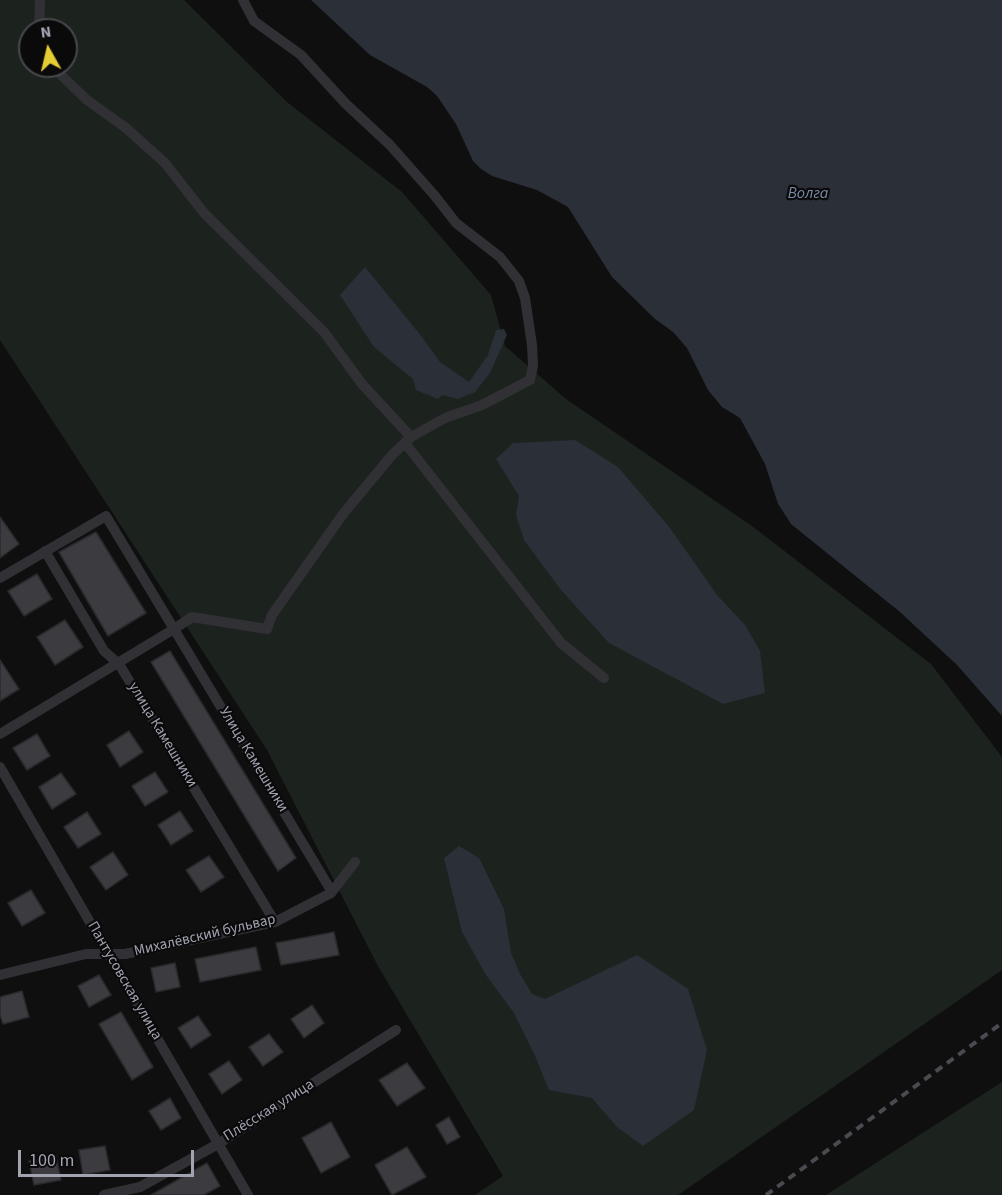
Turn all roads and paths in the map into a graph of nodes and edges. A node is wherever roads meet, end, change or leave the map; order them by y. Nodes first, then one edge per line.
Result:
1 (40, 0) edge
2 (243, 0) edge
3 (39, 18) edge
4 (64, 78) edge
5 (408, 440) junction
6 (45, 551) junction
7 (0, 578) edge
8 (174, 629) junction
9 (119, 664) junction
10 (604, 678) dead end
11 (0, 734) edge
12 (0, 767) edge
13 (355, 862) dead end
14 (332, 892) junction
15 (275, 922) junction
16 (108, 954) junction
17 (0, 975) edge
18 (396, 1030) dead end
19 (218, 1144) junction
20 (104, 1195) edge
21 (248, 1195) edge

1 - 3 street
2 - 5 street
4 - 5 street
5 - 8 street
5 - 10 street
6 - 7 street
6 - 8 street, Улица Камешники
6 - 9 street, улица Камешники
8 - 9 street
8 - 14 street, Улица Камешники
9 - 11 street
9 - 15 street, улица Камешники
12 - 16 street, Пантусовская улица
13 - 14 street, Михалёвский бульвар
14 - 15 street, Михалёвский бульвар
15 - 16 street, Михалёвский бульвар
16 - 17 street, Михалёвский бульвар
16 - 19 street, Пантусовская улица
18 - 19 street, Плёсская улица
19 - 20 street, Плёсская улица
19 - 21 street, Пантусовская улица

